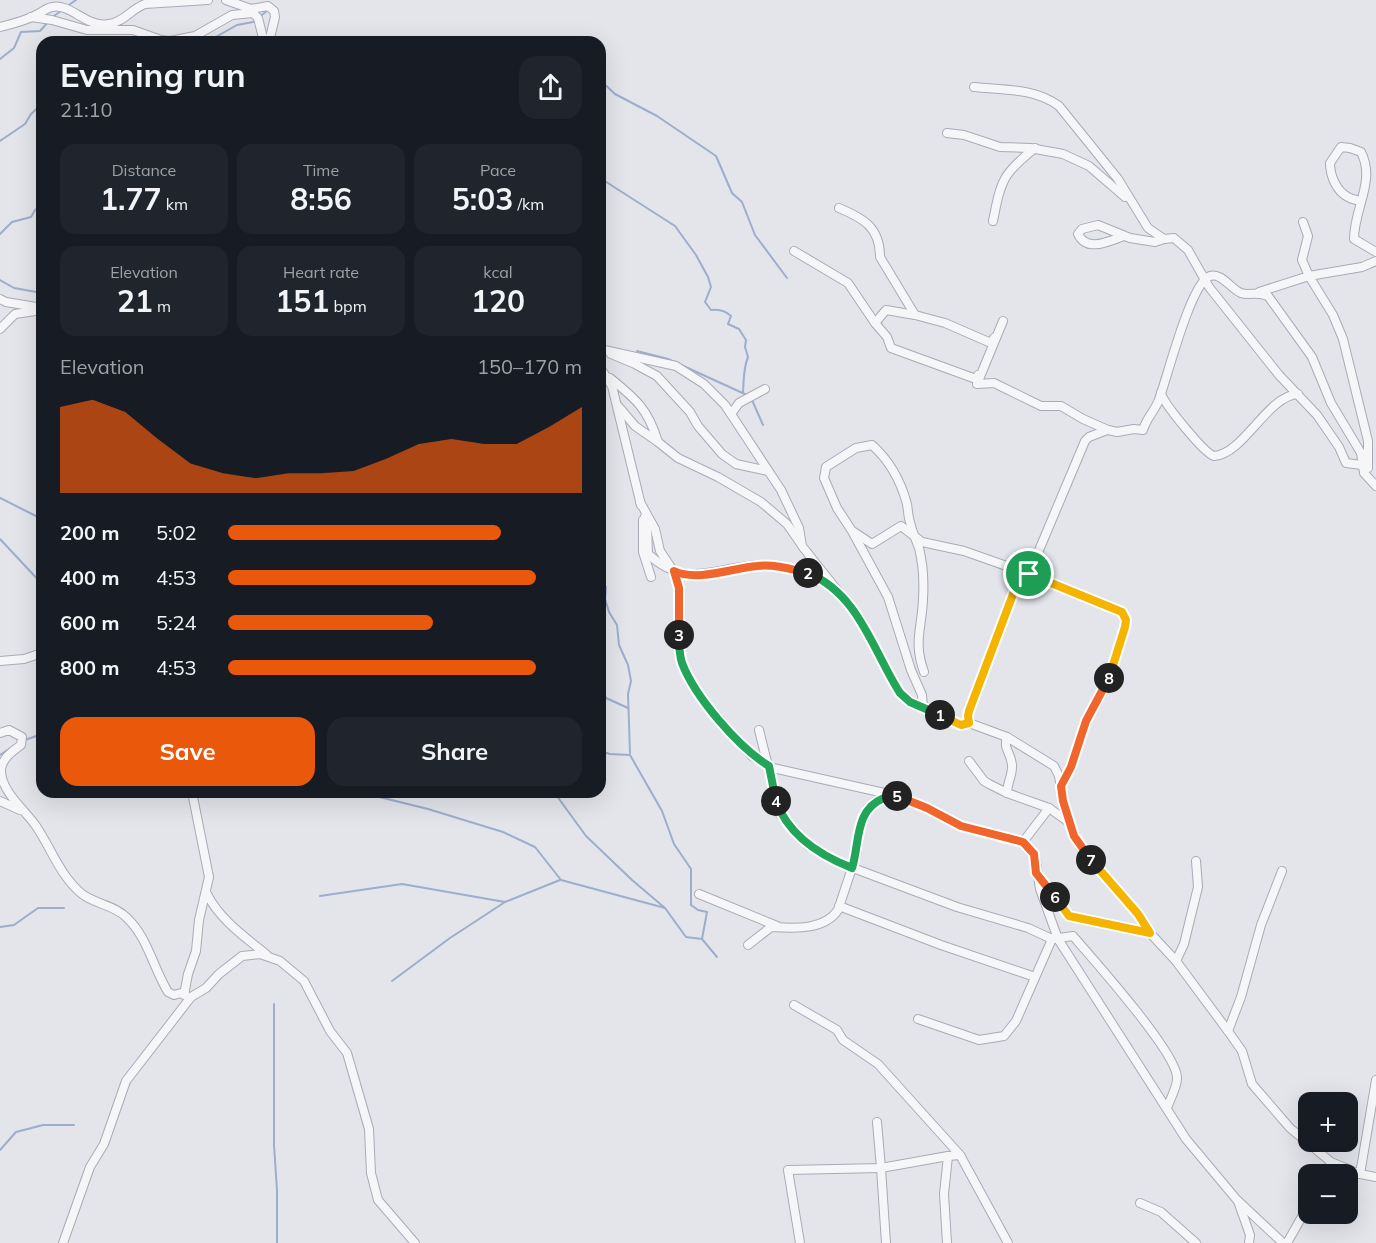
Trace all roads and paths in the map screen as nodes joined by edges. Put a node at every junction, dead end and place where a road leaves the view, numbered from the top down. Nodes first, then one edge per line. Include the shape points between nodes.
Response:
1 (208, 0) edge
2 (226, 0) edge
3 (31, 17) junction
4 (0, 27) edge
5 (150, 36) edge
6 (195, 36) edge
7 (264, 36) edge
8 (268, 36) edge
9 (974, 87) dead end
10 (947, 133) dead end
11 (1035, 148) junction
12 (1131, 202) junction
13 (1361, 202) junction
14 (839, 208) dead end
15 (993, 221) dead end
16 (1303, 222) dead end
17 (1124, 236) junction
18 (1164, 239) junction
19 (794, 251) dead end
20 (1376, 252) edge
21 (1376, 261) edge
22 (1310, 276) junction
23 (1208, 277) junction
24 (1259, 292) junction
25 (0, 299) edge
26 (36, 308) edge
27 (36, 310) edge
28 (915, 315) junction
29 (875, 323) junction
30 (0, 328) edge
31 (991, 343) junction
32 (606, 350) edge
33 (606, 351) edge
34 (606, 375) edge
35 (606, 377) edge
36 (765, 388) dead end
37 (1161, 393) junction
38 (1298, 394) junction
39 (618, 404) junction
40 (731, 414) junction
41 (1108, 430) junction
42 (658, 442) junction
43 (1365, 466) junction
44 (768, 471) junction
45 (1376, 480) edge
46 (1376, 486) edge
47 (640, 502) junction
48 (643, 513) junction
49 (852, 531) junction
50 (914, 537) junction
51 (802, 546) junction
52 (674, 571) junction
53 (1025, 573) junction
54 (651, 577) dead end
55 (822, 579) junction
56 (861, 620) junction
57 (899, 629) junction
58 (36, 655) edge
59 (0, 656) edge
60 (24, 659) junction
61 (0, 661) edge
62 (923, 706) junction
63 (969, 723) junction
64 (759, 730) dead end
65 (0, 733) edge
66 (1007, 737) junction
67 (969, 761) dead end
68 (769, 766) junction
69 (1061, 786) junction
70 (1007, 793) junction
71 (893, 795) junction
72 (193, 798) edge
73 (0, 801) edge
74 (1048, 808) junction
75 (24, 812) junction
76 (1070, 823) junction
77 (1023, 842) junction
78 (1196, 861) dead end
79 (852, 868) junction
80 (1282, 872) dead end
81 (1036, 873) junction
82 (209, 877) junction
83 (699, 894) dead end
84 (839, 906) junction
85 (781, 928) junction
86 (1150, 933) junction
87 (1055, 939) junction
88 (748, 945) dead end
89 (270, 958) junction
90 (1176, 961) junction
91 (1035, 977) junction
92 (185, 992) junction
93 (794, 1005) dead end
94 (179, 1011) junction
95 (918, 1019) dead end
96 (1228, 1031) junction
97 (1376, 1080) edge
98 (1167, 1108) junction
99 (877, 1122) dead end
100 (948, 1155) junction
101 (960, 1155) junction
102 (1331, 1162) joint
103 (881, 1168) junction
104 (1360, 1174) junction
105 (1376, 1177) edge
106 (1237, 1200) junction
107 (1140, 1203) dead end
108 (1298, 1222) edge
109 (63, 1243) edge
110 (415, 1243) edge
111 (800, 1243) edge
112 (886, 1243) edge
113 (947, 1243) edge
114 (1008, 1243) edge
115 (1196, 1243) edge
116 (1249, 1243) edge
117 (1285, 1243) edge

1 - 3 street via 145,4 108,25 94,25 58,6
2 - 8 street via 251,9 268,6 274,11
3 - 4 street
3 - 5 street via 87,30 133,30
6 - 7 street via 232,15 254,13
9 - 12 street via 1049,98 1118,179
10 - 11 street via 1000,147
11 - 12 street via 1063,154 1089,166
11 - 15 street via 1005,176
12 - 18 street via 1151,231
13 - 13 street via 1368,185 1369,166 1361,152 1341,147 1330,163 1331,175 1341,192
13 - 20 street via 1354,239
14 - 28 street via 868,222 877,237 880,257
16 - 22 street via 1308,236 1302,260
17 - 17 street via 1098,225 1078,234 1094,245
17 - 18 street via 1155,242
18 - 23 street via 1174,238 1184,246
19 - 29 street via 848,283
21 - 22 street
22 - 24 street
22 - 43 street via 1343,339 1368,441
23 - 24 street via 1217,276 1242,294
23 - 37 street via 1196,291
23 - 38 street via 1209,287
24 - 43 street via 1276,305 1308,349
25 - 26 street
27 - 30 street via 15,314
28 - 29 street via 886,310
28 - 31 street
29 - 31 street via 891,348 976,379
31 - 41 street via 1003,321 977,384 994,383 1046,407 1061,406
32 - 40 street via 676,366 704,384
33 - 44 street via 657,376 722,454 736,464
34 - 42 street via 643,407
35 - 39 street
36 - 40 street via 739,402
37 - 38 street via 1164,404 1205,451 1214,456 1240,440 1283,398
37 - 41 street via 1143,430
38 - 43 street via 1326,428 1346,462
39 - 42 street via 634,426
39 - 47 street
40 - 44 street
41 - 53 street via 1085,441
42 - 51 street via 678,458 761,502 787,524
43 - 45 street
43 - 46 street via 1366,478
44 - 51 street via 799,528
47 - 48 street
47 - 52 street via 655,529 660,551
48 - 52 street via 648,554
48 - 54 street via 643,552
49 - 50 street via 872,544 901,526
49 - 50 street via 824,478 826,467 856,448 872,445 882,453 896,478 908,506
49 - 57 street via 888,597
50 - 53 street
50 - 57 street via 923,582 918,634 919,660 924,672
51 - 55 street
51 - 56 street
52 - 55 street via 709,574 777,566
52 - 68 street via 679,588 681,661 688,676 734,738
53 - 63 street via 969,711
53 - 69 street via 1116,608 1126,620 1108,683 1086,721
55 - 56 street
56 - 62 street via 900,693
57 - 62 street
58 - 60 street
59 - 60 street
60 - 61 street
62 - 63 street via 961,725
63 - 66 street
64 - 68 street
65 - 75 street via 9,730 22,737 21,745 9,753 1,769 7,789
66 - 69 street via 1050,762 1058,772
66 - 70 street via 1005,746 1012,769
67 - 70 street via 984,781
68 - 71 street
68 - 79 street via 780,814 809,846
69 - 76 street
70 - 74 street
71 - 77 street via 961,826
71 - 79 street via 868,808 857,832 858,847
72 - 82 street
73 - 75 street
74 - 76 street
74 - 77 street
75 - 92 street via 83,894 126,916 140,934 168,992
76 - 86 street via 1081,848
77 - 81 street via 1034,854
78 - 90 street via 1198,887
79 - 84 street
79 - 87 street
80 - 96 street
81 - 86 street via 1069,916
81 - 87 street
82 - 89 street via 207,894 213,905
82 - 92 street
83 - 85 street
84 - 85 street via 835,915 816,924
84 - 91 street
85 - 88 street via 766,928
86 - 90 street
87 - 91 street
87 - 98 street
87 - 98 street via 1073,936 1171,1059 1178,1078
89 - 94 street via 260,954 242,956
89 - 110 street via 280,961 304,981 330,1031 347,1053 369,1129 371,1173 378,1200
90 - 96 street
91 - 95 street via 1016,1021 1004,1036 979,1040
92 - 94 street
93 - 101 street via 837,1030 843,1040 878,1064
94 - 109 street via 126,1081
96 - 102 street via 1242,1052 1252,1084 1290,1128
97 - 104 street
98 - 106 street via 1186,1139
99 - 103 street
100 - 101 street
100 - 103 street
100 - 113 street via 944,1194
101 - 114 street
102 - 104 street
103 - 111 street via 788,1170
103 - 112 street
104 - 105 street
106 - 116 street via 1250,1235
106 - 117 street
107 - 115 street via 1161,1212
108 - 117 street

